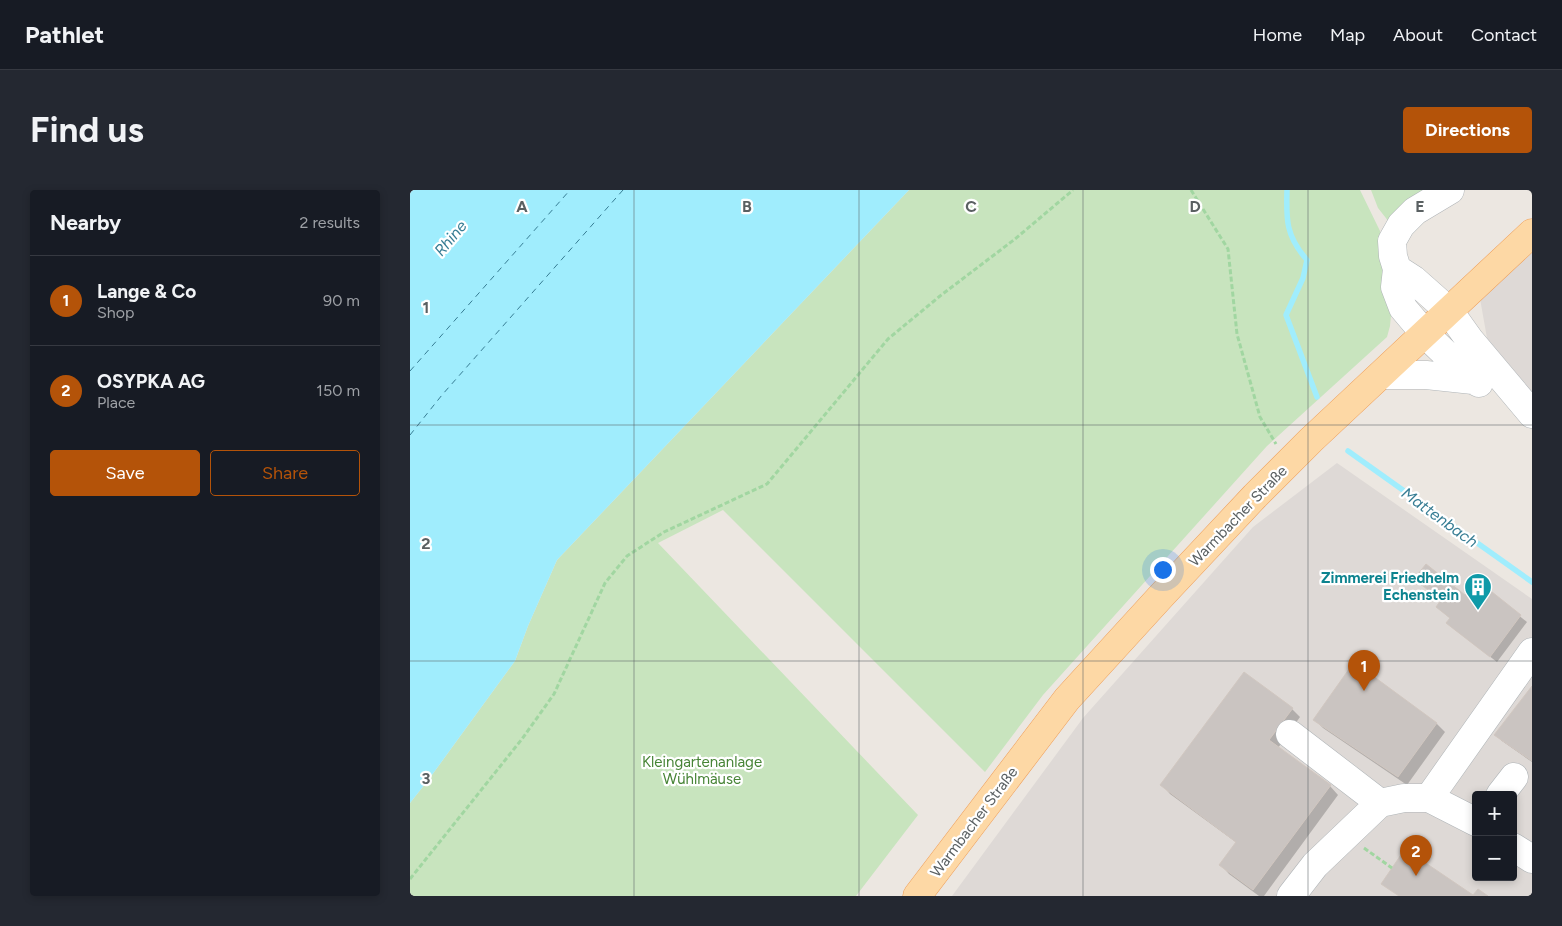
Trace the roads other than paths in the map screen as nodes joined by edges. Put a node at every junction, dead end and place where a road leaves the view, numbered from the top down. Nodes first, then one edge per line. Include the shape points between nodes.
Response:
1 (1450, 190) edge
2 (1532, 233) edge
3 (1397, 269) junction
4 (1448, 311) junction
5 (1425, 334) junction
6 (1382, 375) junction
7 (1474, 380) junction
8 (1532, 414) edge
9 (1532, 421) edge
10 (1532, 652) edge
11 (1290, 734) dead end
12 (1428, 798) junction
13 (1380, 803) junction
14 (1472, 820) edge
15 (1517, 850) edge
16 (1532, 859) edge
17 (918, 896) edge
18 (1291, 896) edge

1 - 3 street via 1415,211 1401,225 1392,240
2 - 4 main road, Warmbacher Straße
3 - 4 street
3 - 5 street via 1395,287 1403,308
4 - 5 main road, Warmbacher Straße
4 - 8 street
5 - 6 main road, Warmbacher Straße
5 - 7 street
6 - 7 street
6 - 17 main road, Warmbacher Straße via 1215,538 1067,699
7 - 9 street
10 - 12 street
11 - 13 street
12 - 13 street
12 - 14 street
13 - 18 street via 1315,865
15 - 16 street

